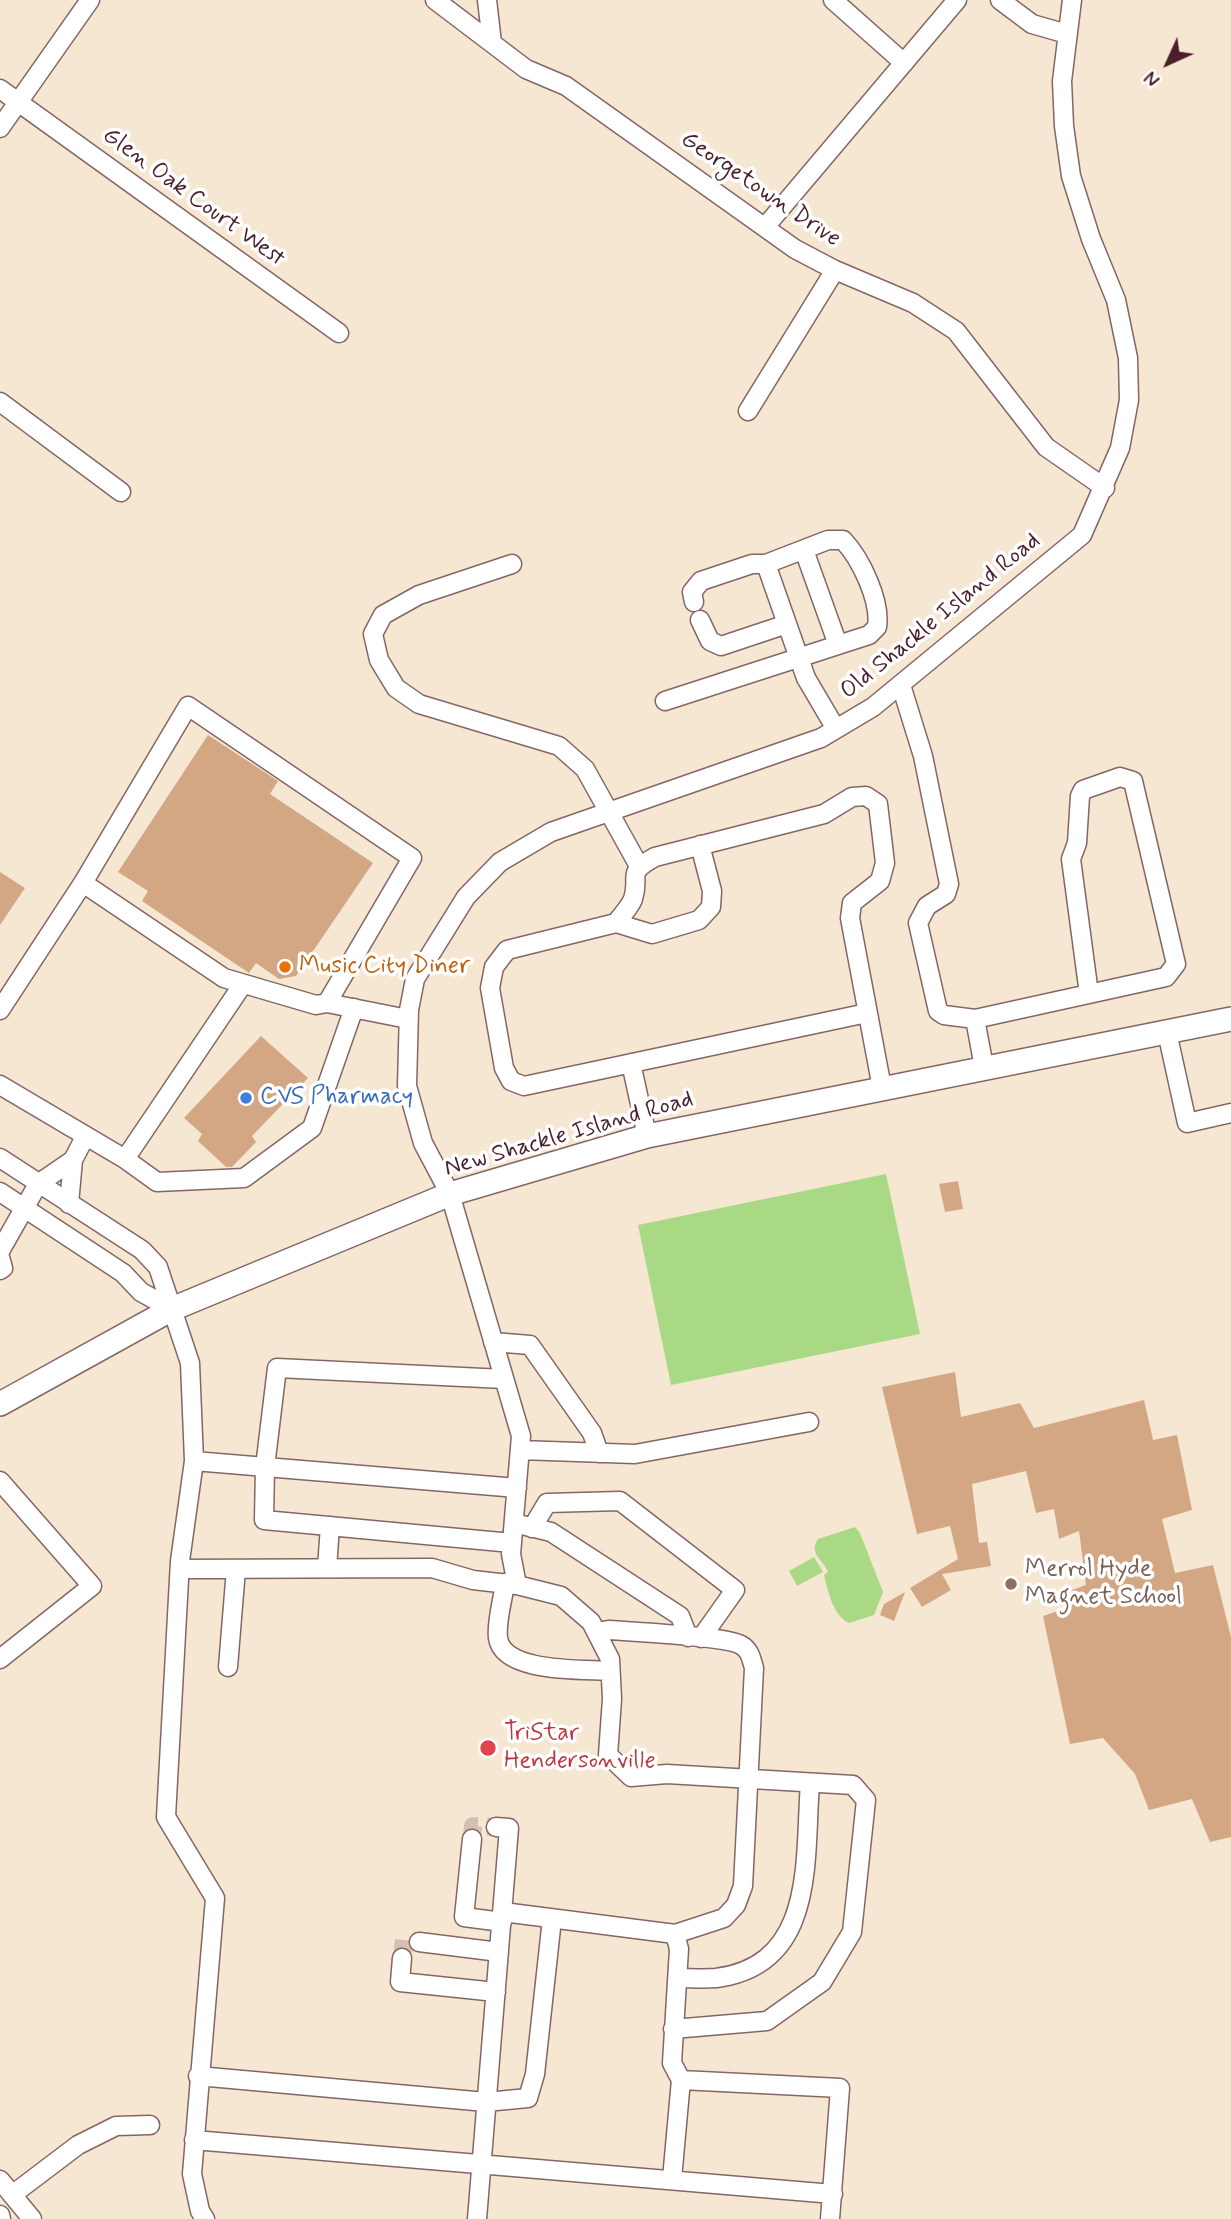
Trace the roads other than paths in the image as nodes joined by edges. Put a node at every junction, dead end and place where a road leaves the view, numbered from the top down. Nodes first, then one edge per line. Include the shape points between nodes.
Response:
1 (90, 0) edge
2 (435, 0) edge
3 (487, 0) edge
4 (833, 0) edge
5 (957, 0) edge
6 (1000, 0) edge
7 (1072, 0) edge
8 (1067, 34) junction
9 (492, 43) junction
10 (904, 63) junction
11 (0, 89) edge
12 (19, 102) junction
13 (0, 128) edge
14 (765, 227) junction
15 (835, 270) junction
16 (339, 332) dead end
17 (0, 402) edge
18 (748, 411) dead end
19 (1105, 488) junction
20 (121, 492) dead end
21 (804, 550) junction
22 (512, 564) dead end
23 (766, 564) junction
24 (694, 602) dead end
25 (700, 620) dead end
26 (788, 624) junction
27 (838, 645) junction
28 (799, 658) junction
29 (901, 685) junction
30 (665, 701) dead end
31 (836, 729) junction
32 (607, 811) junction
33 (700, 845) junction
34 (639, 866) junction
35 (83, 883) junction
36 (616, 923) junction
37 (243, 984) junction
38 (1089, 994) junction
39 (327, 1003) junction
40 (354, 1008) junction
41 (0, 1010) edge
42 (867, 1013) junction
43 (408, 1019) junction
44 (975, 1019) junction
45 (1231, 1019) edge
46 (1167, 1032) junction
47 (631, 1063) junction
48 (985, 1067) junction
49 (0, 1085) edge
50 (881, 1088) junction
51 (1231, 1114) edge
52 (647, 1136) junction
53 (85, 1137) junction
54 (0, 1158) edge
55 (125, 1159) junction
56 (73, 1160) junction
57 (38, 1184) junction
58 (0, 1192) edge
59 (450, 1194) junction
60 (69, 1204) junction
61 (24, 1207) junction
62 (0, 1251) edge
63 (0, 1257) edge
64 (0, 1270) edge
65 (172, 1310) junction
66 (494, 1342) junction
67 (504, 1379) junction
68 (0, 1405) edge
69 (809, 1422) dead end
70 (520, 1450) junction
71 (599, 1453) junction
72 (194, 1461) junction
73 (265, 1467) junction
74 (0, 1481) edge
75 (517, 1488) junction
76 (514, 1523) junction
77 (330, 1526) junction
78 (532, 1528) junction
79 (512, 1543) junction
80 (327, 1568) junction
81 (180, 1569) junction
82 (236, 1569) junction
83 (511, 1584) junction
84 (596, 1632) junction
85 (694, 1638) junction
86 (0, 1659) edge
87 (228, 1667) dead end
88 (610, 1671) junction
89 (748, 1779) junction
90 (810, 1783) junction
91 (503, 1828) dead end
92 (472, 1839) dead end
93 (502, 1917) junction
94 (552, 1919) junction
95 (675, 1934) junction
96 (419, 1942) dead end
97 (499, 1952) junction
98 (402, 1958) dead end
99 (678, 1978) junction
100 (496, 1992) junction
101 (673, 2029) junction
102 (198, 2076) junction
103 (681, 2080) junction
104 (486, 2102) junction
105 (150, 2125) dead end
106 (194, 2140) junction
107 (481, 2163) junction
108 (672, 2179) junction
109 (0, 2180) edge
110 (833, 2194) junction
111 (12, 2195) junction
112 (199, 2216) edge
113 (32, 2219) edge
114 (477, 2219) edge
115 (830, 2219) edge

1 - 12 street
2 - 9 street, Georgetown Drive
3 - 9 street
4 - 10 street
5 - 10 street
6 - 8 street via 1032,24
7 - 8 street, Old Shackle Island Road
8 - 19 street, Old Shackle Island Road via 1062,81 1072,176 1116,300 1128,358 1129,400 1120,448
9 - 14 street, Georgetown Drive via 526,69 566,86
10 - 14 street
11 - 12 street, Glen Oak Court West
12 - 13 street
12 - 16 street, Glen Oak Court West
14 - 15 street, Georgetown Drive
15 - 18 street
15 - 19 street, Georgetown Drive via 913,303 956,331 1046,447
17 - 20 street
19 - 29 street, Old Shackle Island Road via 1082,535
21 - 23 street
21 - 27 street
21 - 27 street via 828,540 843,540 853,550 879,613 877,627 869,635
22 - 32 street via 419,595 383,615 373,634 379,660 396,688 419,704 559,746 585,769
23 - 24 street via 752,564 701,581 692,592
23 - 26 street
25 - 26 street via 710,641 721,646
26 - 28 street
27 - 28 street
28 - 30 street
28 - 31 street
29 - 31 street, Old Shackle Island Road
29 - 44 street via 923,756 949,884 946,894 927,906 918,923 939,1011
31 - 32 street, Old Shackle Island Road
32 - 34 street
32 - 43 street, Old Shackle Island Road via 551,832 500,862 466,897 415,979
33 - 34 street
33 - 36 street via 712,891 711,907 699,920 652,934
33 - 42 street via 824,814 852,797 866,796 878,804 885,863 880,881 852,904 849,918
34 - 36 street via 633,879 633,899
35 - 37 street via 224,978
35 - 39 street via 188,706 411,858
35 - 41 street
36 - 47 street via 507,950 494,967 490,988 504,1068 511,1081 524,1086
37 - 39 street via 316,1005
37 - 55 street
38 - 38 street via 1166,977 1176,964 1135,788 1128,778 1090,785 1080,796 1077,843 1070,859
38 - 44 street
39 - 40 street
40 - 43 street
40 - 55 street via 312,1128 244,1178 157,1182
42 - 47 street
42 - 50 street
43 - 59 street, Old Shackle Island Road via 407,1086 423,1143
44 - 48 street
45 - 46 main road, New Shackle Island Road
46 - 48 main road, New Shackle Island Road
46 - 51 street via 1187,1123
47 - 52 street
48 - 50 main road, New Shackle Island Road
49 - 53 street
50 - 52 main road, New Shackle Island Road
52 - 59 main road, New Shackle Island Road
53 - 55 street
53 - 56 street
54 - 57 street
56 - 57 street
56 - 60 street
57 - 60 street
57 - 61 street
58 - 61 street
59 - 65 main road, New Shackle Island Road
59 - 66 street, Old Shackle Island Road
60 - 65 street via 142,1250 158,1267
61 - 62 street
61 - 65 street
63 - 64 street
65 - 68 main road, New Shackle Island Road
65 - 72 street via 190,1363
66 - 67 street, Old Shackle Island Road
66 - 71 street via 530,1345 592,1433
67 - 70 street, Old Shackle Island Road via 521,1436
67 - 73 street via 277,1368
69 - 71 street via 635,1454
70 - 71 street
70 - 75 street, Old Shackle Island Road
72 - 73 street
72 - 81 street
73 - 75 street
73 - 77 street via 264,1520
74 - 86 street via 92,1586
75 - 76 street, Old Shackle Island Road
76 - 78 street
76 - 79 street, Old Shackle Island Road
77 - 79 street
77 - 80 street
78 - 85 street via 551,1532 680,1616
78 - 85 street via 547,1503 620,1501 735,1590
79 - 83 street, Old Shackle Island Road
80 - 82 street
80 - 83 street via 432,1569
81 - 82 street
81 - 102 street via 166,1817 215,1898
82 - 87 street
83 - 84 street via 561,1596
83 - 88 street, Old Shackle Island Road via 498,1636 502,1650 514,1660 530,1664
84 - 85 street
84 - 88 street via 610,1659
85 - 89 street via 739,1644 749,1653 754,1668
88 - 89 street via 608,1755 631,1777 667,1774
89 - 90 street
89 - 95 street via 743,1886 736,1905 724,1918
90 - 99 street via 801,1904 790,1935 758,1964 717,1978
90 - 101 street via 853,1785 866,1800 852,1932 822,1982 767,2021
91 - 93 street
92 - 93 street via 464,1917
93 - 94 street
93 - 97 street
94 - 95 street
94 - 104 street via 535,2074 528,2098
95 - 99 street
96 - 97 street
97 - 100 street
98 - 100 street via 400,1982
99 - 101 street
100 - 104 street
101 - 103 street via 672,2063
102 - 104 street
102 - 106 street
103 - 108 street
103 - 110 street via 840,2088
104 - 107 street
105 - 111 street via 116,2126 78,2144
106 - 107 street
106 - 112 street via 192,2174
107 - 108 street
107 - 114 street
108 - 110 street
109 - 111 street
110 - 115 street
111 - 113 street

